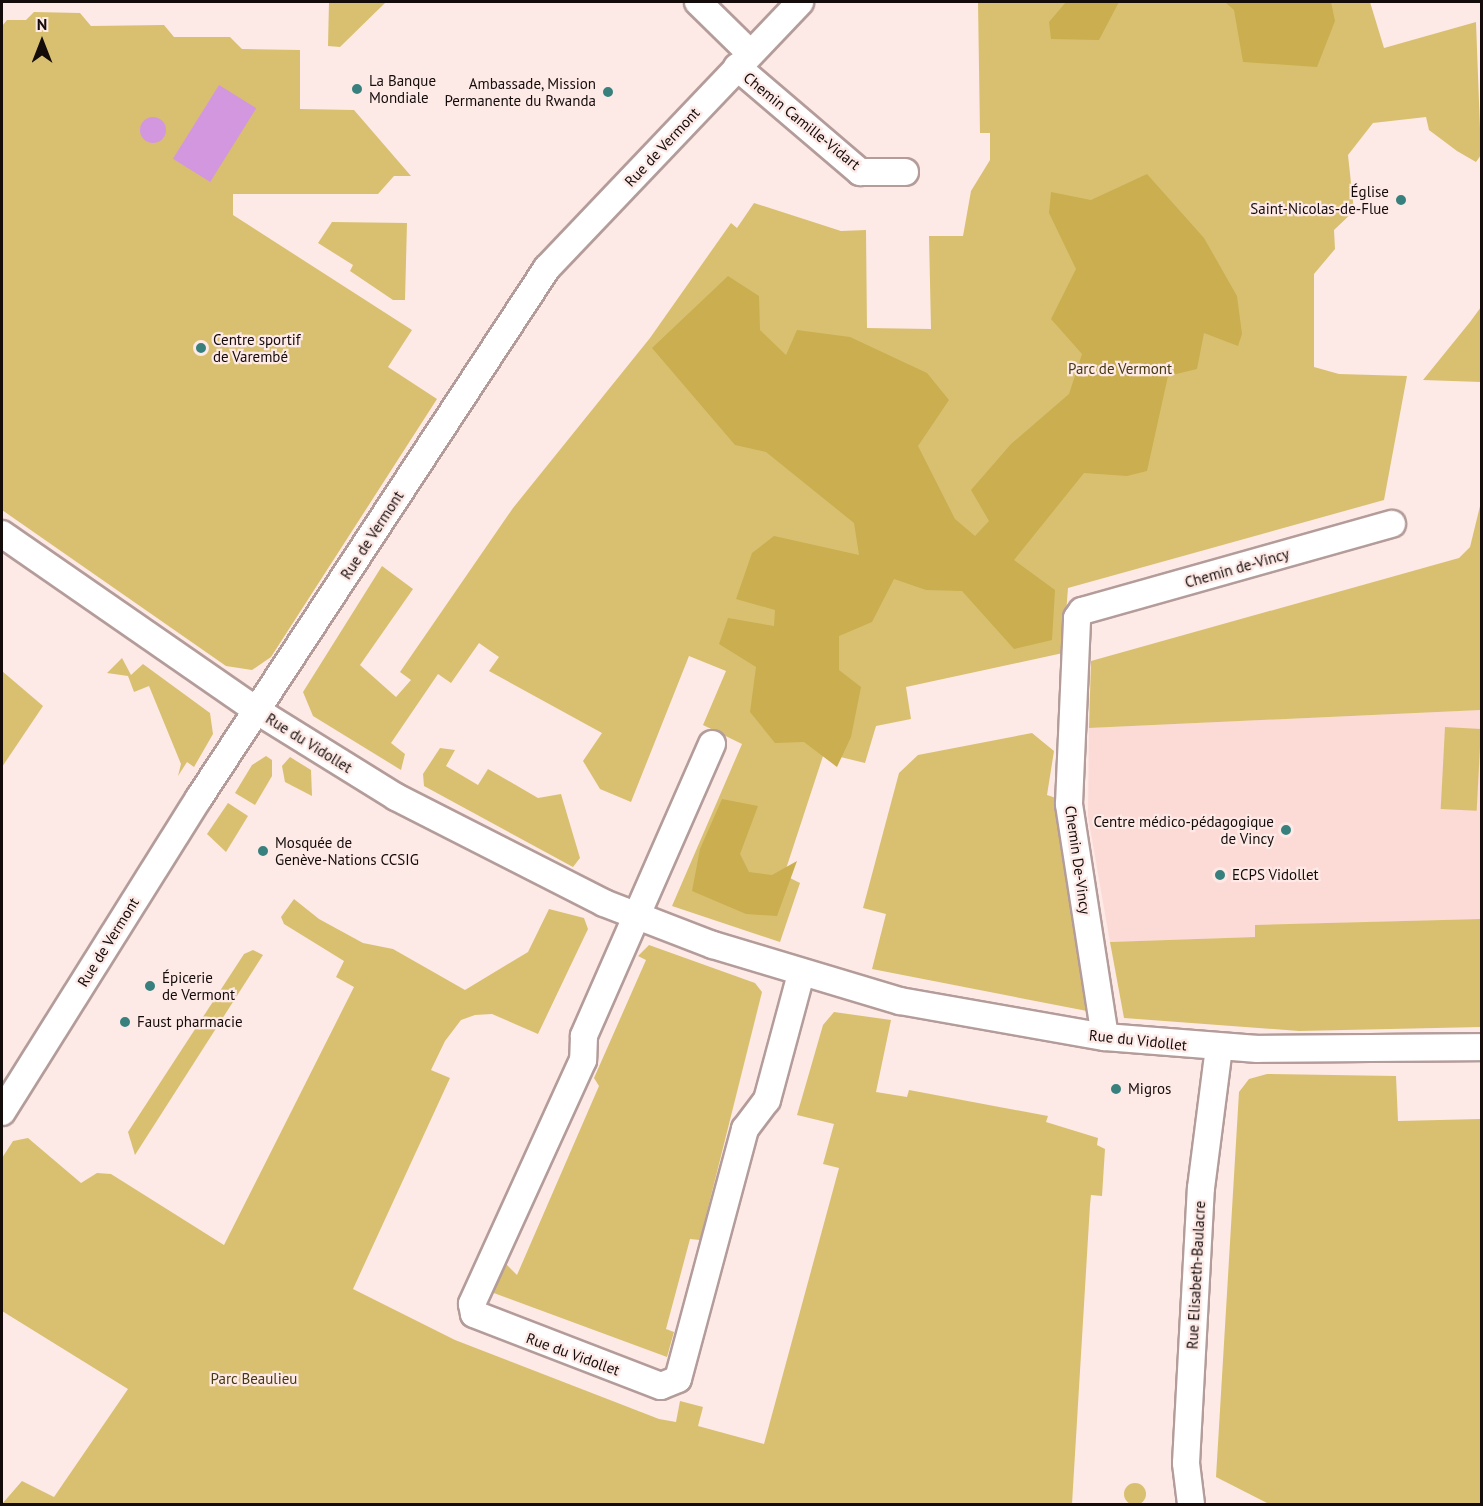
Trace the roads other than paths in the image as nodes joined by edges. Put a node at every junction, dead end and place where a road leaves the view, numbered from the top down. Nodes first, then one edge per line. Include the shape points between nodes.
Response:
1 (698, 2) edge
2 (800, 2) edge
3 (743, 60) junction
4 (905, 172) dead end
5 (1392, 524) dead end
6 (2, 534) edge
7 (1082, 611) joint
8 (259, 712) junction
9 (712, 744) dead end
10 (637, 917) junction
11 (801, 974) junction
12 (1105, 1037) junction
13 (1220, 1047) junction
14 (1482, 1047) edge
15 (2, 1112) edge
16 (1191, 1504) edge

1 - 3 street, Chemin Camille-Vidart
2 - 3 street, Rue de Vermont
3 - 4 street, Chemin Camille-Vidart via 860,172
3 - 8 street, Rue de Vermont via 547,268
5 - 7 street, Chemin de-Vincy
6 - 8 street, Rue du Vidollet
7 - 12 street, Chemin De-Vincy via 1069,804
8 - 10 street, Rue du Vidollet via 489,848
8 - 15 street, Rue de Vermont via 199,798
9 - 10 street, Rue du Vidollet
10 - 11 street, Rue du Vidollet
10 - 11 street, Rue du Vidollet via 584,1036 583,1060 472,1304 474,1314 483,1322 661,1386 678,1379 745,1129 767,1101
11 - 12 street, Rue du Vidollet via 964,1015
12 - 13 street, Rue du Vidollet
13 - 14 street, Rue du Vidollet
13 - 16 street, Rue Elisabeth-Baulacre via 1200,1212 1186,1463

